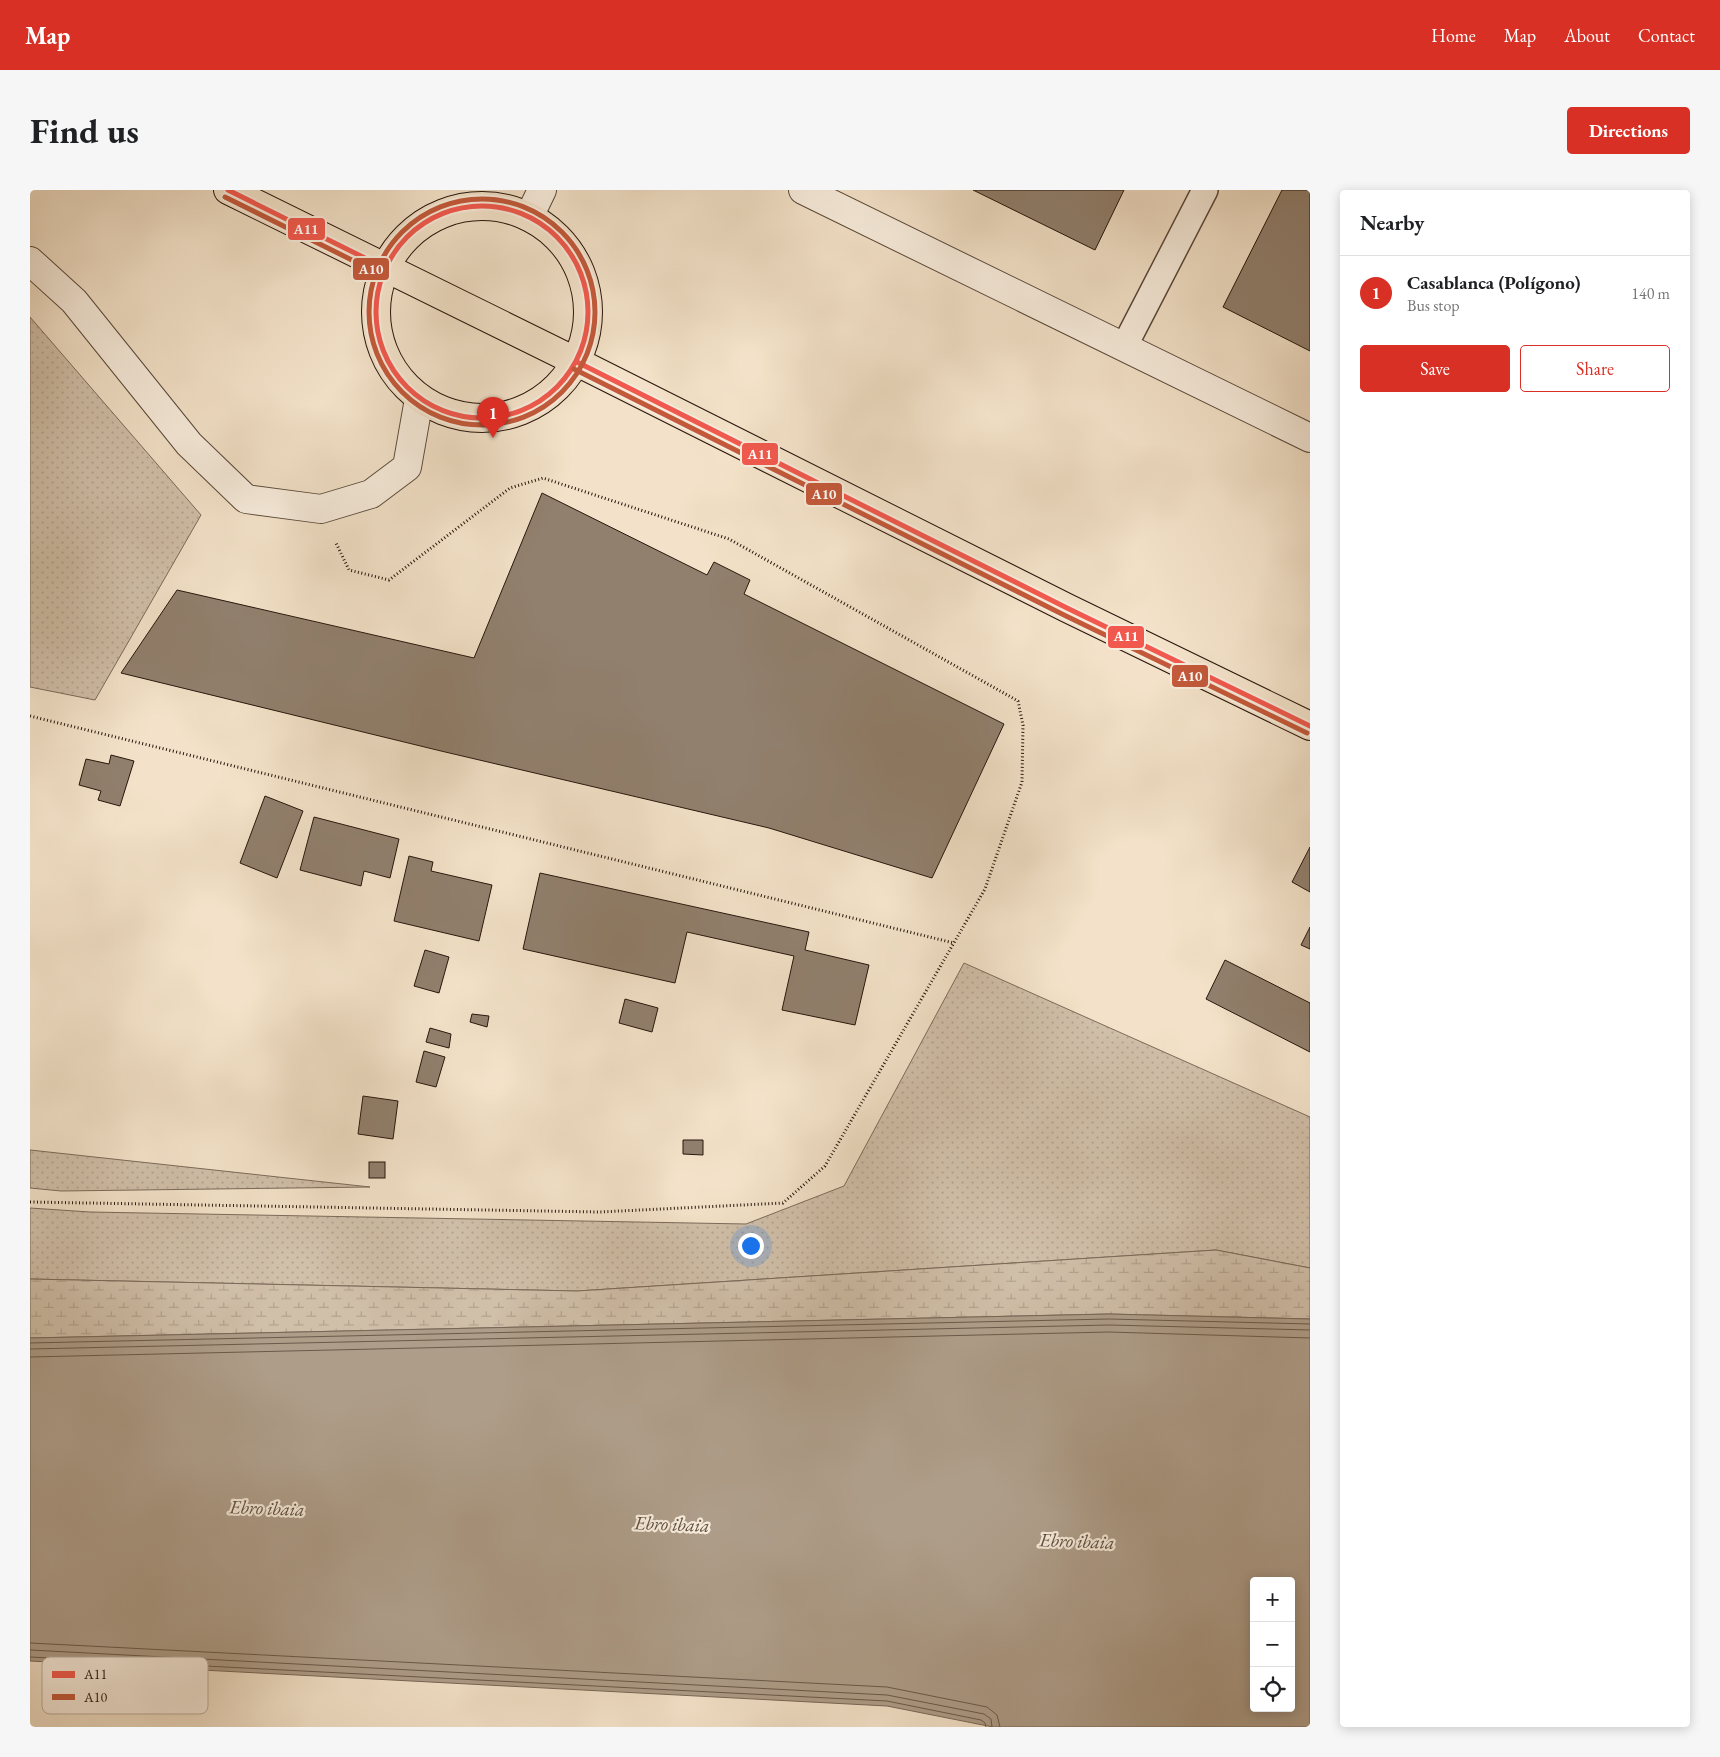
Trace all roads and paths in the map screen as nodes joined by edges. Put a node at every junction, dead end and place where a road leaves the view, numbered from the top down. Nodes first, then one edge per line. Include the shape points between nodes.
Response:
1 (228, 190) edge
2 (542, 190) edge
3 (803, 190) edge
4 (1205, 190) edge
5 (529, 217) junction
6 (30, 261) edge
7 (384, 268) junction
8 (1124, 347) junction
9 (577, 362) junction
10 (420, 398) junction
11 (1310, 438) edge
12 (321, 509) junction
13 (30, 716) edge
14 (1310, 726) edge
15 (954, 943) junction
16 (30, 1202) edge

1 - 7 main road
2 - 5 street
3 - 8 street
4 - 8 lane
5 - 7 main road via 497,206 463,207 430,219 404,240
5 - 9 main road via 557,236 578,263 588,296 588,330
6 - 12 street via 74,301 189,444 246,498
7 - 9 main road
7 - 10 main road via 376,303 379,340 394,373
8 - 11 street
9 - 10 main road via 555,391 524,410 488,419 452,414
9 - 14 main road
10 - 12 street via 407,467 371,494
12 - 15 path via 348,570 389,580 510,488 543,478 729,539 1018,701 1023,725 1022,782 985,889
13 - 15 path
15 - 16 path via 825,1166 783,1202 600,1212

